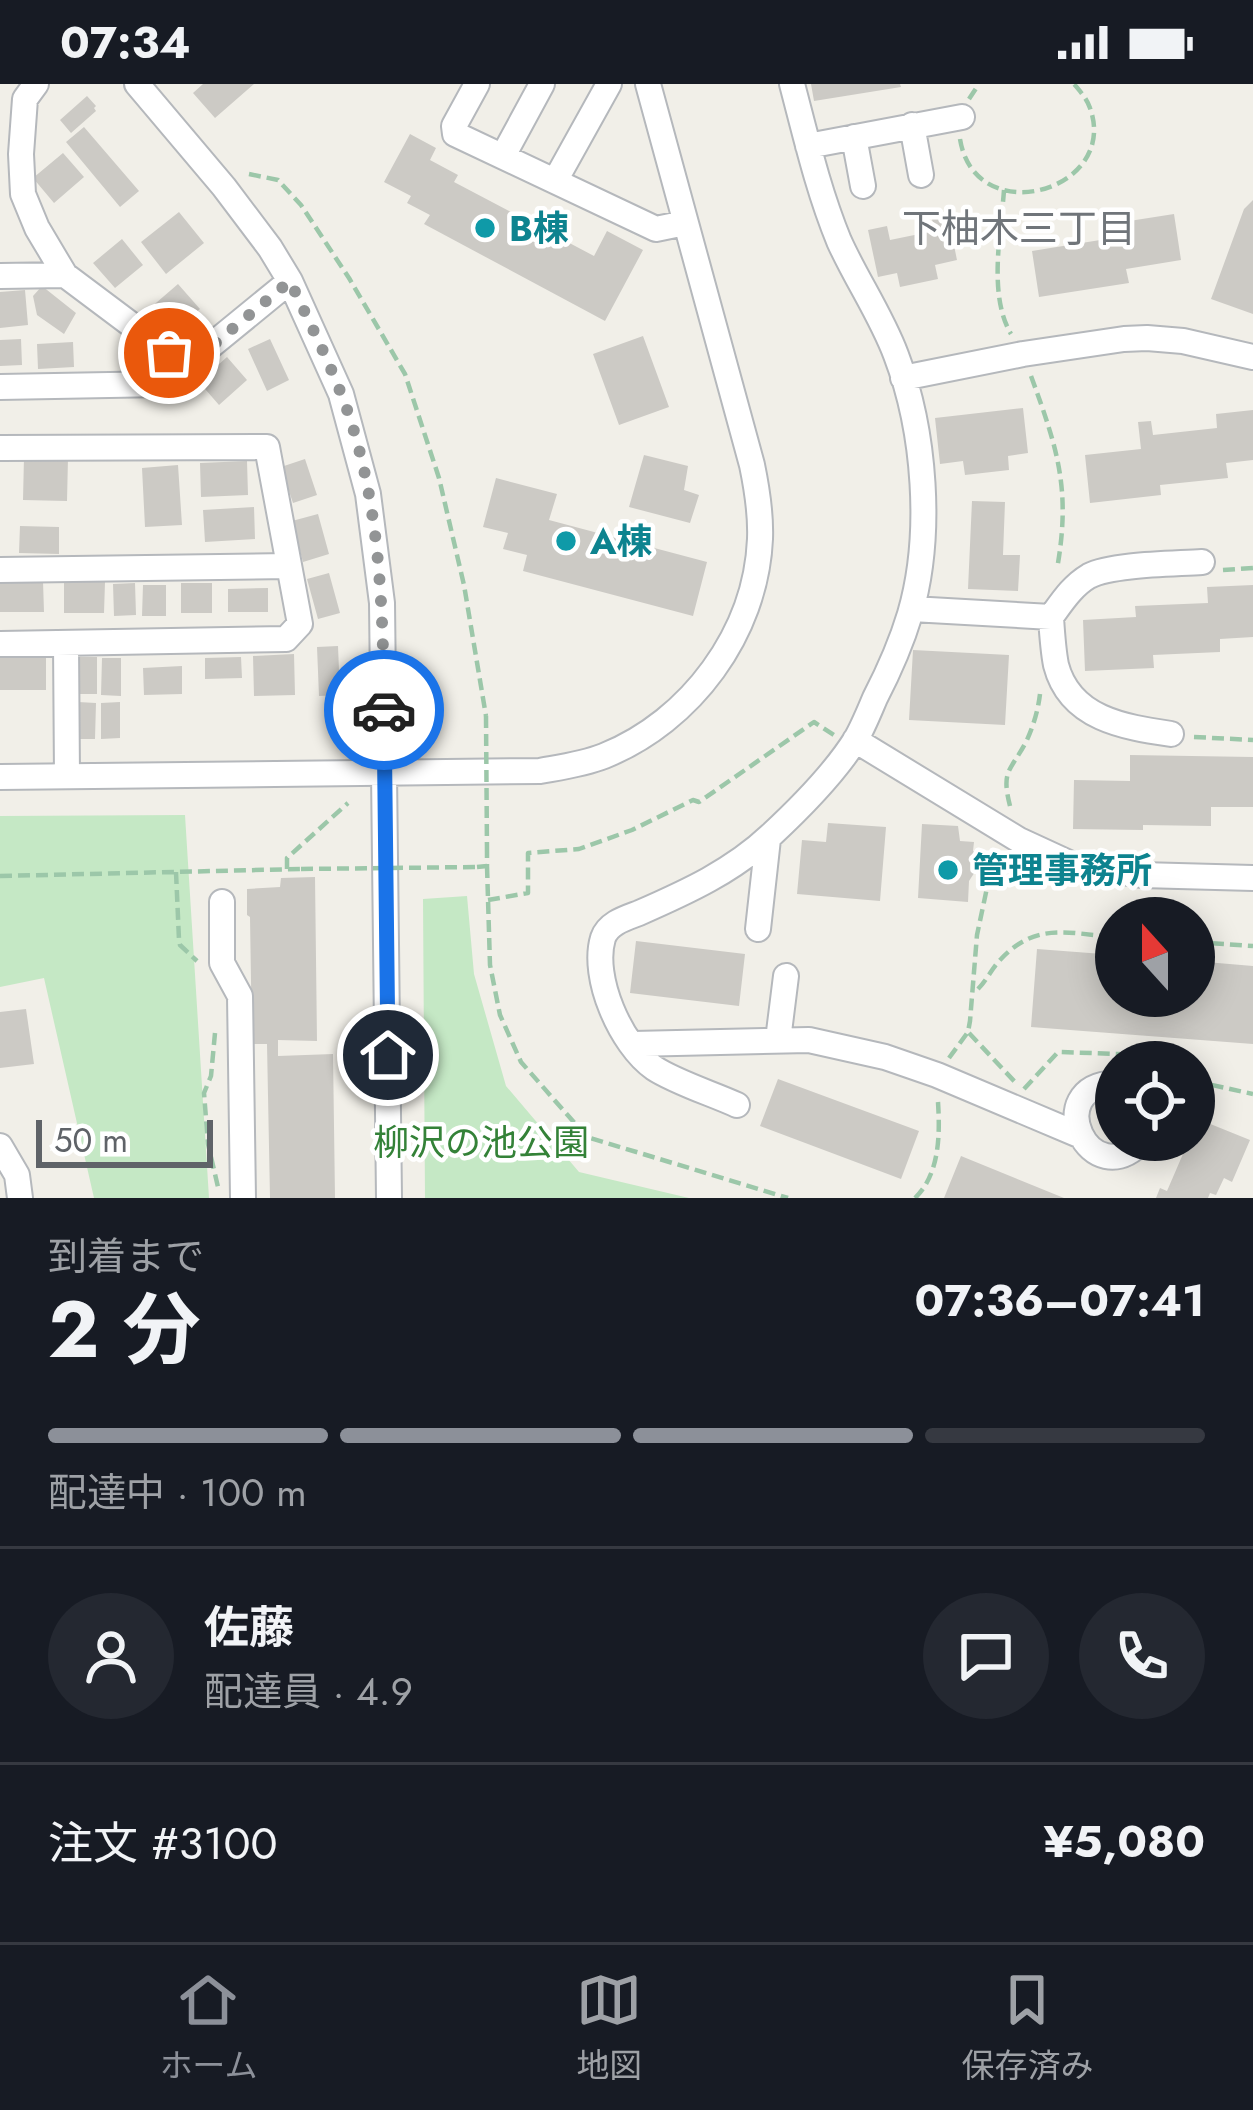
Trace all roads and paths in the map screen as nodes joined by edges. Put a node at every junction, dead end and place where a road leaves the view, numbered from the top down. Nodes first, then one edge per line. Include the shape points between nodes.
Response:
1 (36, 84) edge
2 (137, 84) edge
3 (476, 84) edge
4 (542, 84) edge
5 (609, 84) edge
6 (647, 84) edge
7 (792, 84) edge
8 (1076, 85) edge
9 (961, 123) joint
10 (912, 125) junction
11 (854, 137) junction
12 (808, 146) junction
13 (10, 155) edge
14 (503, 157) junction
15 (249, 174) dead end
16 (921, 175) dead end
17 (555, 181) junction
18 (863, 186) dead end
19 (1004, 190) junction
20 (685, 223) junction
21 (65, 275) junction
22 (0, 276) edge
23 (290, 281) junction
24 (1023, 354) junction
25 (1253, 357) edge
26 (183, 370) junction
27 (903, 378) junction
28 (0, 388) edge
29 (0, 448) edge
30 (1059, 563) dead end
31 (289, 566) junction
32 (1211, 566) joint
33 (1253, 568) edge
34 (0, 570) edge
35 (911, 609) junction
36 (1051, 617) junction
37 (0, 644) edge
38 (66, 644) junction
39 (1037, 680) dead end
40 (1171, 734) joint
41 (1253, 740) edge
42 (853, 743) junction
43 (385, 773) junction
44 (67, 776) junction
45 (0, 777) edge
46 (348, 803) dead end
47 (1013, 818) dead end
48 (768, 838) junction
49 (996, 844) dead end
50 (487, 866) junction
51 (286, 869) junction
52 (0, 876) edge
53 (1253, 878) edge
54 (488, 900) junction
55 (222, 902) dead end
56 (758, 928) dead end
57 (1095, 935) edge
58 (1215, 943) edge
59 (1253, 946) edge
60 (786, 976) dead end
61 (974, 992) junction
62 (968, 1032) junction
63 (778, 1040) junction
64 (633, 1044) junction
65 (1095, 1053) edge
66 (213, 1058) dead end
67 (937, 1075) junction
68 (1215, 1086) edge
69 (1095, 1087) edge
70 (1253, 1094) edge
71 (737, 1105) dead end
72 (1079, 1136) junction
73 (0, 1145) edge
74 (1095, 1149) edge
75 (20, 1198) edge
76 (222, 1198) edge
77 (243, 1198) edge
78 (389, 1198) edge
79 (788, 1198) edge
80 (916, 1198) edge

1 - 13 street
2 - 23 street
3 - 14 street via 453,130
4 - 14 street
5 - 17 street
6 - 20 street
7 - 12 street
8 - 19 path via 1093,128 1082,162 1047,190
9 - 10 street
9 - 19 path via 967,160
10 - 11 street
10 - 16 street
11 - 12 street
11 - 18 street
12 - 27 street via 840,242
13 - 21 street
14 - 17 street
15 - 50 path, bridge via 278,180 301,205 405,374 444,500 486,716
17 - 20 street via 656,229
19 - 24 path via 998,299
20 - 43 street via 757,489 759,551 742,620 685,703 602,757 521,772
21 - 22 street
21 - 26 street
23 - 26 street
23 - 43 street via 341,394 368,494 382,603
24 - 25 street via 1147,338
24 - 27 street
24 - 30 path via 1056,445 1065,508
26 - 28 street via 164,384
27 - 35 street via 921,464 922,547
29 - 31 street via 267,447
31 - 34 street
31 - 38 street via 300,624 286,639
32 - 33 path
32 - 36 street via 1102,570 1066,595
35 - 36 street
35 - 42 street
36 - 40 street via 1061,679 1084,709 1124,727
37 - 38 street
38 - 44 street
39 - 47 path via 1038,710 1008,769
40 - 41 path
42 - 48 street
42 - 53 street via 1071,863 1141,875
42 - 54 path via 814,722 698,802 579,849 528,853 528,893
43 - 44 street
43 - 78 street
44 - 45 street
46 - 51 path via 286,857
48 - 56 street
48 - 64 street via 721,874 603,936 608,1002
49 - 61 path
50 - 51 path, bridge
50 - 54 path
51 - 52 path
54 - 79 path via 500,1015 521,1062 587,1137
55 - 77 street via 222,963 240,996
57 - 61 path via 1028,937
58 - 59 path
60 - 63 street
61 - 62 path
62 - 65 path via 1023,1090 1058,1052
62 - 67 path
63 - 64 street
63 - 67 street via 809,1040
64 - 71 street via 652,1067
66 - 76 path via 204,1093
67 - 72 street
67 - 80 path via 939,1142
68 - 70 path
69 - 72 street via 1076,1111
72 - 74 street
73 - 75 street

